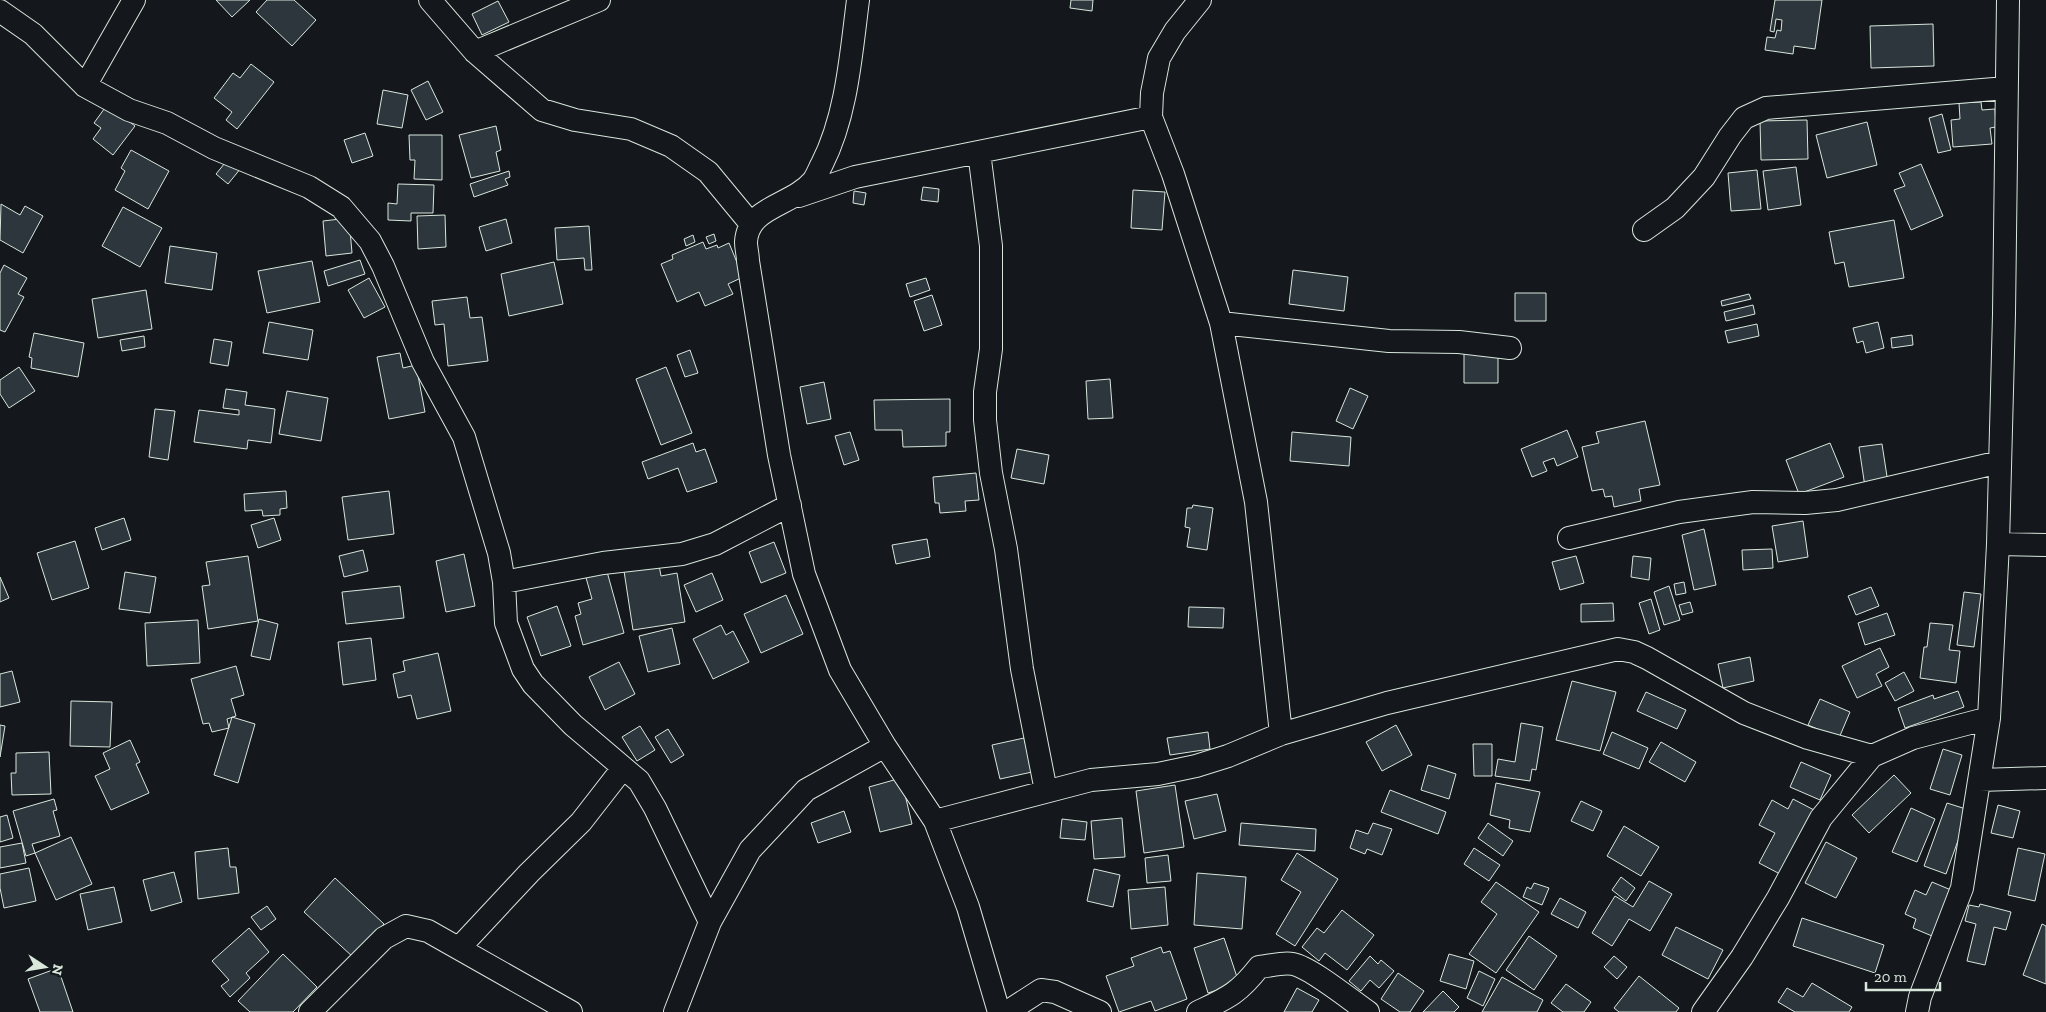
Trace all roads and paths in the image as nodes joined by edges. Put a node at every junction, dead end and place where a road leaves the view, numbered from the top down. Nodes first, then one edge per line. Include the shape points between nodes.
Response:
1 (134, 0) edge
2 (430, 0) edge
3 (599, 0) edge
4 (858, 0) edge
5 (1200, 0) edge
6 (2008, 0) edge
7 (0, 12) edge
8 (475, 52) junction
9 (85, 86) junction
10 (2006, 88) junction
11 (1151, 117) junction
12 (979, 152) junction
13 (795, 197) junction
14 (751, 224) junction
15 (1644, 230) dead end
16 (1221, 324) junction
17 (1510, 348) dead end
18 (2000, 462) junction
19 (790, 505) junction
20 (1569, 538) dead end
21 (1998, 544) junction
22 (2046, 545) edge
23 (504, 582) junction
24 (1989, 718) junction
25 (1281, 734) junction
26 (885, 746) junction
27 (1872, 756) junction
28 (623, 768) junction
29 (2046, 778) edge
30 (1980, 780) junction
31 (1046, 791) junction
32 (935, 822) junction
33 (710, 922) junction
34 (459, 948) junction
35 (310, 1012) edge
36 (572, 1012) edge
37 (675, 1012) edge
38 (999, 1012) edge
39 (1007, 1012) edge
40 (1100, 1012) edge
41 (1198, 1012) edge
42 (1368, 1012) edge
43 (1703, 1012) edge
44 (1917, 1012) edge

1 - 9 street
2 - 8 street
3 - 8 street
4 - 13 street via 840,111 828,153 814,180
5 - 11 street via 1175,30 1159,58
6 - 10 street
7 - 9 street via 33,34
8 - 14 street via 542,110 574,120 631,129 672,146 708,172
9 - 23 street via 129,110 167,123 214,148 309,188 341,207 370,241 423,362 464,437 499,553
10 - 15 street via 1766,108 1744,118 1704,177 1675,208
10 - 18 street
11 - 12 street
11 - 16 street via 1173,174
12 - 13 street via 855,177
12 - 31 street via 991,246 991,349 985,392 990,473 1006,549 1022,669
13 - 14 street via 759,214
14 - 19 street via 747,252 777,446
16 - 17 street via 1389,341 1459,342
16 - 25 street via 1256,502
18 - 20 street via 1837,500 1753,502 1679,512
18 - 21 street
19 - 23 street via 715,544 682,554 603,563
19 - 26 street via 804,574 840,670
21 - 22 street
21 - 24 street
23 - 28 street via 506,623 523,669 533,684 573,725
24 - 27 street via 1913,738
24 - 30 street
25 - 27 street via 1387,703 1618,649 1647,658 1744,713 1808,738
25 - 31 street via 1196,766 1158,774 1092,780
26 - 32 street
26 - 33 street via 806,790 750,850
27 - 43 street via 1821,818 1742,957
28 - 33 street via 639,781 655,808
28 - 34 street via 581,822
29 - 30 street
30 - 44 street via 1962,888
31 - 32 street
32 - 38 street via 968,907
33 - 37 street
34 - 35 street via 428,931 406,926 384,938
34 - 36 street
39 - 40 street via 1041,990 1056,992
41 - 42 street via 1233,994 1259,967 1294,964

